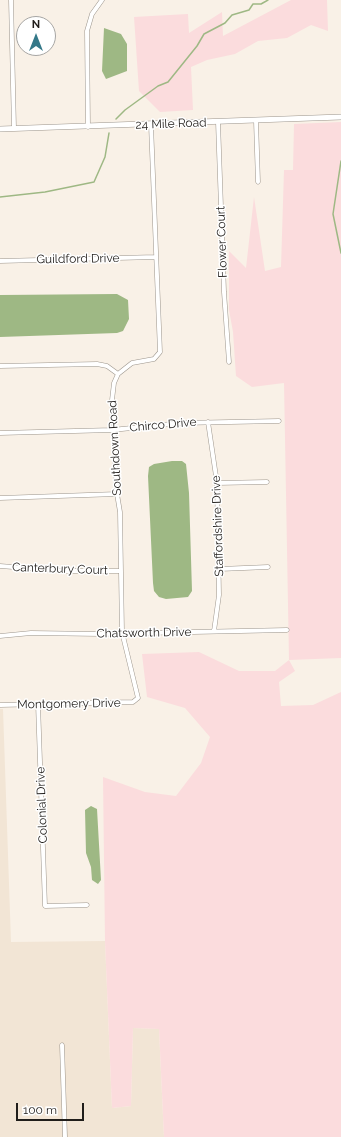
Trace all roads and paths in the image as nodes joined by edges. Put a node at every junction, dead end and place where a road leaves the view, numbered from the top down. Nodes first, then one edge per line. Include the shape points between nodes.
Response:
1 (12, 0) edge
2 (102, 0) edge
3 (341, 117) edge
4 (256, 121) junction
5 (218, 122) junction
6 (151, 125) junction
7 (88, 127) junction
8 (14, 128) junction
9 (0, 129) edge
10 (258, 182) dead end
11 (156, 257) junction
12 (0, 261) edge
13 (228, 362) dead end
14 (0, 366) edge
15 (118, 374) junction
16 (279, 421) dead end
17 (208, 422) junction
18 (112, 430) junction
19 (0, 433) edge
20 (267, 482) dead end
21 (218, 483) junction
22 (117, 494) junction
23 (0, 498) edge
24 (0, 566) edge
25 (268, 567) dead end
26 (220, 569) junction
27 (120, 571) junction
28 (287, 630) dead end
29 (214, 631) junction
30 (122, 632) junction
31 (0, 636) edge
32 (137, 700) joint
33 (38, 704) junction
34 (0, 705) edge
35 (87, 905) dead end
36 (62, 1045) dead end
37 (65, 1137) edge

1 - 8 street
2 - 7 street via 92,14 86,31
3 - 4 street, 24 Mile Road
4 - 5 street, 24 Mile Road
4 - 10 street
5 - 6 street, 24 Mile Road
5 - 13 street, Flower Court
6 - 7 street, 24 Mile Road
6 - 11 street
7 - 8 street, 24 Mile Road
8 - 9 street, 24 Mile Road
11 - 12 street, Guildford Drive
11 - 15 street via 159,355 150,360 132,363
14 - 15 street via 98,364 107,366
15 - 18 street, Southdown Road via 112,392
16 - 17 street, Chirco Drive
17 - 18 street, Chirco Drive
17 - 21 street, Staffordshire Drive
18 - 19 street, Chirco Drive
18 - 22 street, Southdown Road
20 - 21 street
21 - 26 street, Staffordshire Drive
22 - 23 street
22 - 27 street, Southdown Road via 120,512
24 - 27 street, Canterbury Court
25 - 26 street
26 - 29 street, Staffordshire Drive
27 - 30 street, Southdown Road
28 - 29 street, Chatsworth Drive
29 - 30 street, Chatsworth Drive
30 - 31 street, Chatsworth Drive
30 - 32 street, Southdown Road via 138,691
32 - 33 street, Montgomery Drive
33 - 34 street, Montgomery Drive
33 - 35 street, Colonial Drive via 45,906
36 - 37 street

